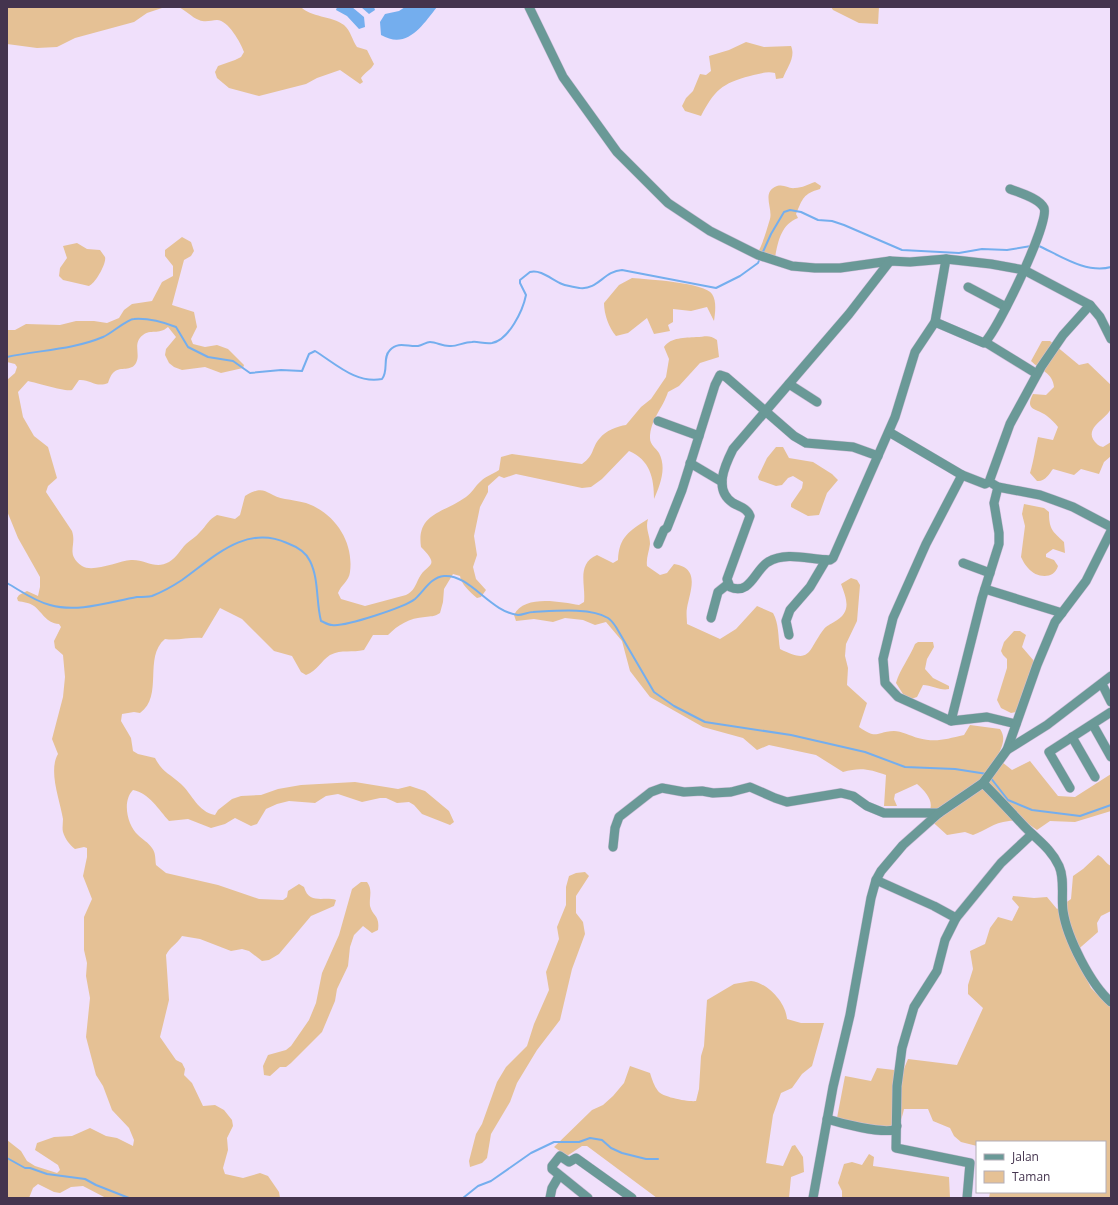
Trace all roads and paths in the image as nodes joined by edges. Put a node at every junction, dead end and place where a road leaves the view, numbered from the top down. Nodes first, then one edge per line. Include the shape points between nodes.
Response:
1 (529, 7) edge
2 (1010, 189) dead end
3 (890, 261) junction
4 (945, 264) junction
5 (1024, 270) junction
6 (968, 287) dead end
7 (1090, 305) junction
8 (1006, 306) junction
9 (934, 322) junction
10 (1111, 336) edge
11 (985, 342) junction
12 (1037, 374) junction
13 (789, 384) junction
14 (817, 402) dead end
15 (767, 412) junction
16 (658, 422) dead end
17 (889, 432) junction
18 (699, 436) junction
19 (878, 456) junction
20 (690, 462) junction
21 (962, 475) junction
22 (722, 482) junction
23 (989, 482) junction
24 (998, 487) junction
25 (1111, 527) edge
26 (1111, 531) edge
27 (658, 544) dead end
28 (826, 560) junction
29 (963, 563) dead end
30 (990, 573) junction
31 (728, 584) junction
32 (985, 589) junction
33 (1062, 613) junction
34 (711, 618) dead end
35 (789, 635) dead end
36 (1111, 676) edge
37 (1102, 684) junction
38 (1111, 702) edge
39 (1111, 712) edge
40 (951, 721) junction
41 (1016, 724) junction
42 (1093, 725) junction
43 (1072, 737) junction
44 (1008, 750) junction
45 (1111, 757) edge
46 (987, 777) junction
47 (1095, 777) dead end
48 (1070, 788) dead end
49 (939, 813) junction
50 (1032, 834) junction
51 (613, 847) dead end
52 (876, 880) junction
53 (956, 918) junction
54 (1111, 1002) edge
55 (828, 1119) junction
56 (897, 1126) junction
57 (559, 1176) junction
58 (550, 1198) edge
59 (588, 1198) edge
60 (632, 1198) edge
61 (813, 1198) edge
62 (968, 1198) edge

1 - 3 street via 563,77 617,152 668,203 710,231 761,256 792,266 840,268
2 - 5 street via 1044,208 1045,216
3 - 4 street
3 - 13 street
4 - 5 street via 991,264
4 - 9 street
5 - 7 street
5 - 8 street
6 - 8 street
7 - 10 street
7 - 12 street via 1063,335
8 - 11 street
9 - 11 street via 981,343
9 - 17 street via 915,352
11 - 12 street
12 - 23 street via 1010,424
13 - 14 street
13 - 15 street
15 - 18 street via 726,377 720,375
15 - 19 street via 806,443 853,447
15 - 22 street via 733,449 725,464
16 - 18 street
17 - 19 street
17 - 21 street
18 - 20 street
19 - 28 street via 833,558
20 - 22 street
20 - 27 street via 670,521
21 - 23 street via 986,484
21 - 40 street via 905,588 893,618 883,659 885,682 898,697
22 - 31 street via 729,499 747,510 750,516 727,579
23 - 24 street
24 - 25 street via 1054,500
24 - 30 street via 994,503 999,540
26 - 33 street via 1086,582
28 - 31 street via 790,557 773,560 741,589 734,589
28 - 35 street via 810,587 790,610 786,621
29 - 30 street
30 - 32 street
31 - 34 street via 718,592
32 - 33 street
32 - 40 street
33 - 41 street via 1055,622
36 - 37 street
37 - 38 street
37 - 44 street
39 - 42 street
40 - 41 street via 987,717
41 - 44 street
42 - 43 street
42 - 45 street
43 - 47 street
43 - 48 street via 1049,752
44 - 46 street
46 - 49 street
46 - 50 street
49 - 51 street via 884,813 866,806 853,796 841,793 787,802 750,787 732,792 713,793 662,788 651,792 619,817
49 - 52 street via 887,863
50 - 53 street via 1001,862
50 - 54 street via 1046,846 1060,868 1065,920 1086,970
52 - 53 street
52 - 55 street
53 - 56 street via 944,940 937,971 920,996 911,1017 902,1048 897,1086
55 - 56 street via 889,1130 894,1130
55 - 61 street
56 - 62 street via 896,1148 970,1163
57 - 58 street
57 - 59 street
57 - 60 street via 551,1167 560,1156 569,1162 576,1158

